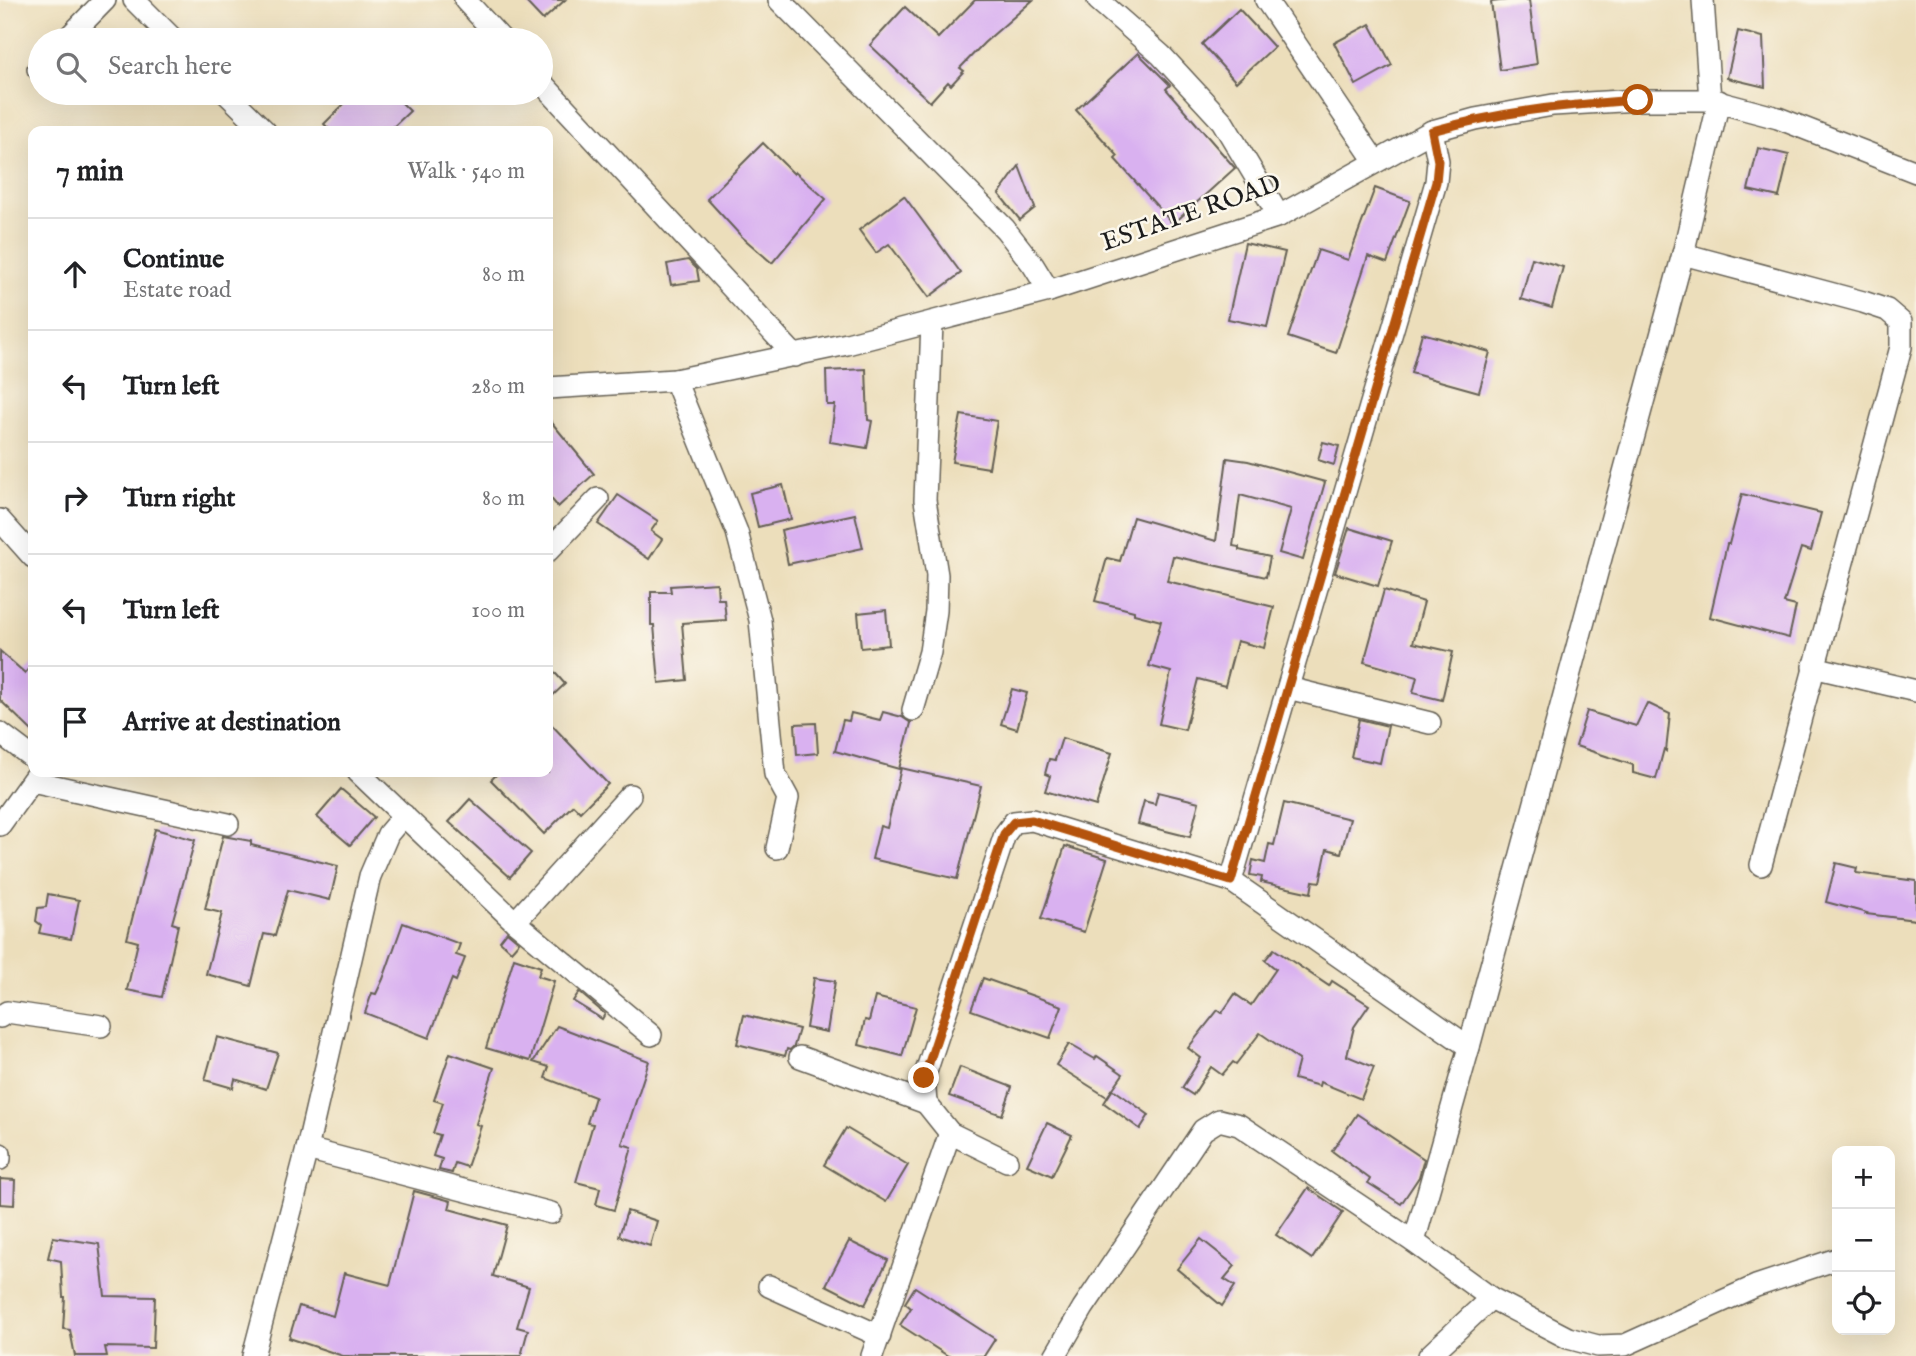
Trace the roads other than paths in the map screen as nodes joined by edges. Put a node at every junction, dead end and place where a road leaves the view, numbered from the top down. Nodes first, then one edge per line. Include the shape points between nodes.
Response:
1 (105, 0) edge
2 (134, 0) edge
3 (465, 0) edge
4 (779, 0) edge
5 (1098, 0) edge
6 (1266, 0) edge
7 (1703, 0) edge
8 (78, 28) edge
9 (162, 28) edge
10 (491, 28) edge
11 (553, 95) edge
12 (1715, 101) junction
13 (238, 105) edge
14 (260, 126) edge
15 (1432, 131) junction
16 (1375, 161) junction
17 (1916, 172) edge
18 (1279, 216) junction
19 (1683, 254) junction
20 (1049, 291) junction
21 (932, 323) junction
22 (795, 356) junction
23 (675, 380) junction
24 (553, 388) edge
25 (598, 499) dead end
26 (0, 520) edge
27 (553, 546) edge
28 (28, 551) edge
29 (1813, 667) junction
30 (1288, 688) junction
31 (1916, 691) edge
32 (913, 710) dead end
33 (1430, 723) dead end
34 (0, 733) edge
35 (28, 754) edge
36 (34, 777) edge
37 (39, 777) edge
38 (363, 777) edge
39 (629, 796) dead end
40 (404, 815) junction
41 (228, 824) dead end
42 (0, 825) edge
43 (777, 848) dead end
44 (1761, 865) dead end
45 (1231, 881) junction
46 (515, 922) junction
47 (0, 1017) edge
48 (101, 1026) dead end
49 (651, 1035) dead end
50 (1469, 1047) junction
51 (800, 1057) dead end
52 (926, 1103) junction
53 (950, 1133) junction
54 (307, 1149) junction
55 (1007, 1161) dead end
56 (551, 1213) dead end
57 (1413, 1242) junction
58 (1832, 1261) edge
59 (769, 1286) dead end
60 (1491, 1298) junction
61 (876, 1346) edge
62 (253, 1356) edge
63 (1055, 1356) edge
64 (1429, 1356) edge

1 - 8 street
2 - 9 street
3 - 10 street
4 - 20 street via 1005,229
5 - 18 street via 1161,55 1222,121
6 - 16 street
7 - 12 street
11 - 22 street
12 - 15 street, ESTATE ROAD via 1553,105
12 - 17 street, ESTATE ROAD via 1778,118
12 - 19 street
13 - 14 street
15 - 16 street, ESTATE ROAD
15 - 30 street via 1438,161 1436,182
16 - 18 street, ESTATE ROAD
18 - 20 street, ESTATE ROAD
19 - 29 street via 1863,302 1887,310 1901,322 1900,347
19 - 50 street
20 - 21 street, ESTATE ROAD
21 - 22 street, ESTATE ROAD
21 - 32 street via 925,500 937,575 936,611
22 - 23 street, ESTATE ROAD
23 - 24 street, ESTATE ROAD
23 - 43 street via 737,532 760,620 775,774 788,798
25 - 27 street
26 - 28 street
29 - 31 street
29 - 44 street
30 - 33 street
30 - 45 street
34 - 35 street
36 - 42 street
37 - 41 street
38 - 40 street
39 - 46 street
40 - 46 street
40 - 54 street via 388,834 370,876
45 - 50 street
45 - 52 street via 1032,820 1014,822 1004,834 924,1078
46 - 49 street
47 - 48 street via 8,1012
50 - 57 street
51 - 52 street
52 - 53 street
53 - 55 street
53 - 61 street
54 - 56 street
54 - 62 street
57 - 60 street
57 - 63 street via 1240,1125 1219,1120 1203,1130
58 - 60 street via 1756,1286 1625,1345 1598,1346 1568,1338
59 - 61 street
60 - 64 street

